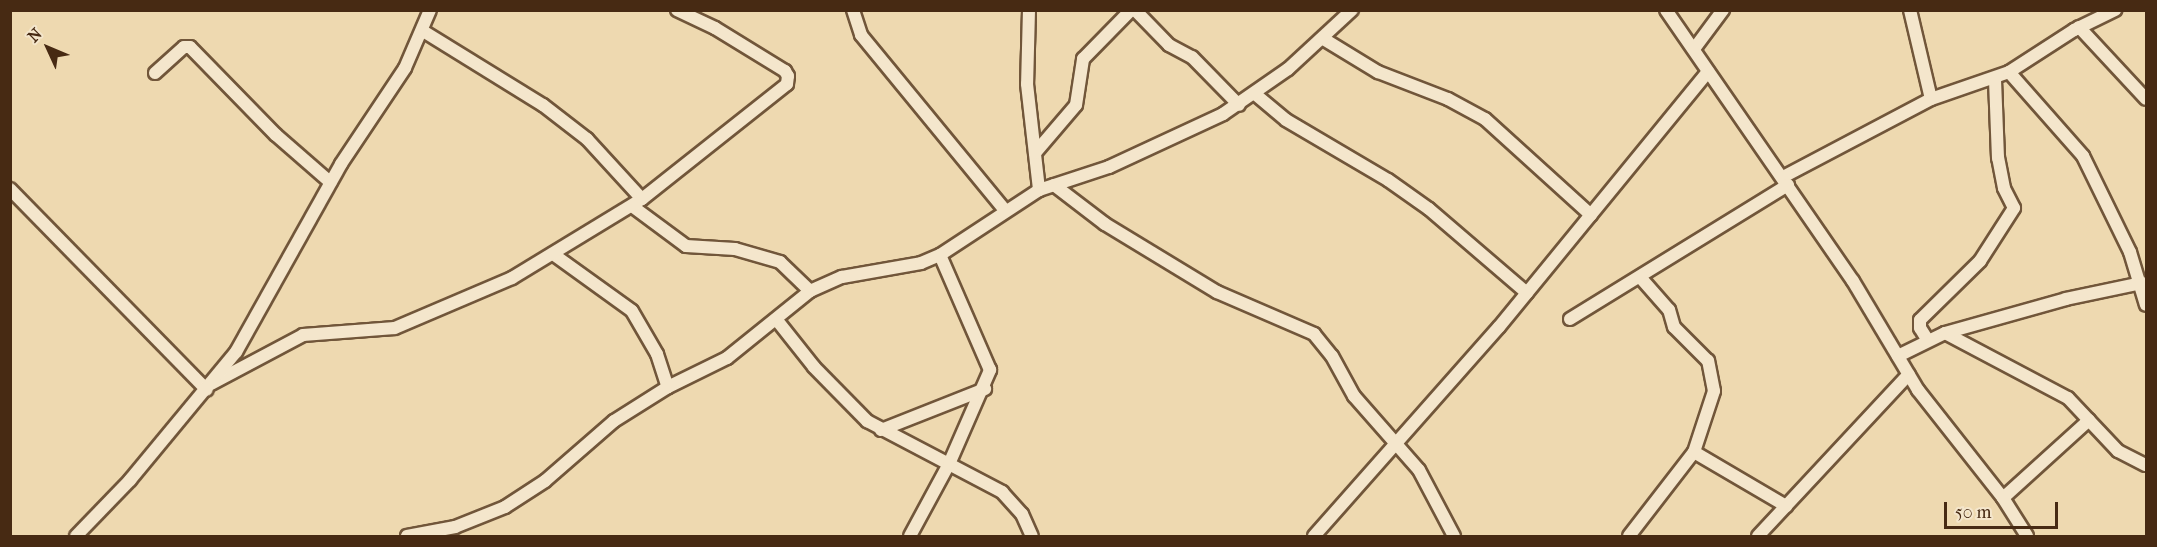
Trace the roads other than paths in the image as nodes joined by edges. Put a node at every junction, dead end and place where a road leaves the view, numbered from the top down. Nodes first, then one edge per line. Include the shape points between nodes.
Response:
1 (430, 10) edge
2 (677, 10) edge
3 (853, 10) edge
4 (1029, 10) edge
5 (1133, 10) edge
6 (1352, 10) edge
7 (1666, 10) edge
8 (1723, 10) edge
9 (1910, 10) edge
10 (2115, 10) edge
11 (2079, 27) junction
12 (423, 31) junction
13 (1322, 38) junction
14 (1694, 49) junction
15 (1708, 72) junction
16 (2010, 72) junction
17 (155, 73) dead end
18 (1995, 80) junction
19 (1255, 94) junction
20 (1930, 99) junction
21 (2146, 99) edge
22 (1239, 105) junction
23 (1035, 153) junction
24 (1785, 181) junction
25 (330, 182) junction
26 (1054, 185) junction
27 (10, 189) edge
28 (1039, 190) junction
29 (637, 202) junction
30 (1005, 210) junction
31 (1591, 215) junction
32 (554, 254) junction
33 (940, 255) junction
34 (1640, 278) junction
35 (2142, 283) junction
36 (810, 291) junction
37 (1527, 293) junction
38 (2146, 305) edge
39 (776, 319) junction
40 (1570, 319) dead end
41 (1945, 333) junction
42 (1927, 339) junction
43 (1898, 356) junction
44 (1909, 374) junction
45 (209, 387) junction
46 (668, 387) junction
47 (985, 389) junction
48 (2089, 420) junction
49 (881, 430) junction
50 (1399, 444) junction
51 (1694, 453) junction
52 (950, 464) junction
53 (2146, 465) edge
54 (2003, 498) junction
55 (1786, 507) junction
56 (453, 532) edge
57 (76, 537) edge
58 (407, 537) edge
59 (910, 537) edge
60 (1032, 537) edge
61 (1314, 537) edge
62 (1454, 537) edge
63 (1629, 537) edge
64 (1758, 537) edge
65 (2027, 537) edge

1 - 12 street
2 - 29 street via 758,54 785,72 788,80 699,157
3 - 30 street via 861,35
4 - 23 street via 1027,84
5 - 22 street via 1169,45 1192,57
5 - 23 street via 1083,59 1076,105
6 - 13 street
7 - 14 street
8 - 14 street
9 - 20 street
10 - 11 street
11 - 16 street
11 - 21 street
12 - 25 street via 385,101
12 - 29 street via 543,105 587,138
13 - 19 street
13 - 31 street via 1378,72 1485,118
14 - 15 street
15 - 24 street
15 - 31 street
16 - 18 street
16 - 35 street via 2083,156
17 - 25 street via 184,47 190,47 276,135
18 - 20 street
18 - 42 street via 1998,158 2004,188 2014,208 1980,261 1920,320
19 - 22 street
19 - 37 street via 1286,120 1429,209
20 - 24 street
22 - 26 street via 1138,154
23 - 28 street
24 - 34 street
24 - 43 street
25 - 45 street via 255,321
26 - 28 street
26 - 50 street via 1105,224 1217,292 1314,334 1332,356 1354,396
27 - 45 street
28 - 30 street
29 - 32 street
29 - 36 street via 686,246 735,249 780,262
30 - 33 street
31 - 37 street
32 - 45 street via 425,318 383,330 303,335
32 - 46 street via 632,311 657,354
33 - 36 street via 921,264 842,277
33 - 47 street via 990,370
34 - 40 street
34 - 51 street via 1669,310 1674,327 1708,361 1712,371 1714,391
35 - 38 street
35 - 41 street via 2066,299
36 - 39 street
37 - 50 street
39 - 46 street via 727,358
39 - 49 street via 814,367 867,421
41 - 42 street
41 - 48 street via 2058,392
42 - 43 street
43 - 44 street
44 - 54 street
44 - 55 street
45 - 57 street
46 - 56 street via 614,421 545,481 505,507
47 - 49 street
47 - 52 street via 966,419
48 - 53 street via 2118,451
48 - 54 street
49 - 52 street
50 - 61 street
50 - 62 street via 1419,470
51 - 55 street
51 - 63 street
52 - 59 street
52 - 60 street via 1002,492 1022,514
54 - 65 street
55 - 64 street
56 - 58 street

